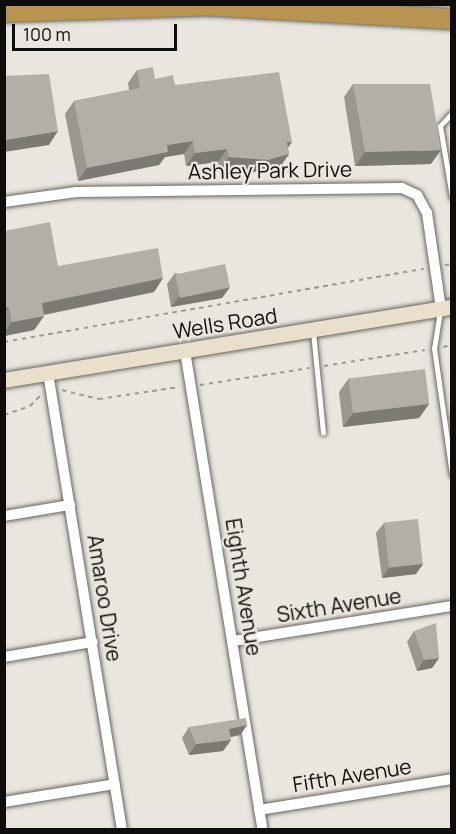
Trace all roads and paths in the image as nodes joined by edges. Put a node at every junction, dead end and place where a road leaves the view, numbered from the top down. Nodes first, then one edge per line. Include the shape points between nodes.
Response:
1 (231, 4) edge
2 (202, 5) edge
3 (4, 12) edge
4 (452, 19) edge
5 (452, 113) edge
6 (452, 197) edge
7 (4, 202) edge
8 (452, 264) edge
9 (435, 267) junction
10 (446, 308) edge
11 (313, 330) junction
12 (4, 342) edge
13 (452, 345) edge
14 (434, 348) junction
15 (185, 351) junction
16 (316, 367) junction
17 (48, 373) junction
18 (4, 380) edge
19 (192, 386) junction
20 (52, 391) junction
21 (4, 415) edge
22 (323, 433) dead end
23 (452, 475) edge
24 (70, 505) junction
25 (4, 516) edge
26 (452, 606) edge
27 (233, 641) junction
28 (93, 642) junction
29 (4, 657) edge
30 (452, 779) edge
31 (115, 784) junction
32 (4, 802) edge
33 (259, 810) junction
34 (122, 830) edge
35 (263, 830) edge

1 - 2 highway
2 - 3 highway
2 - 4 highway
5 - 6 lane via 440,126
7 - 9 street, Ashley Park Drive via 76,192 402,188 417,195 427,213
8 - 9 path
9 - 10 street, Ashley Park Drive
9 - 12 path
10 - 11 main road, Wells Road
10 - 14 lane
11 - 15 main road, Wells Road
11 - 16 lane
13 - 14 path
14 - 16 path
14 - 23 lane
15 - 17 main road, Wells Road
15 - 19 street, Eighth Avenue
16 - 19 path
16 - 22 lane
17 - 18 main road, Wells Road
17 - 20 street, Amaroo Drive
19 - 20 path via 99,399
19 - 27 street, Eighth Avenue
20 - 21 path
20 - 24 street, Amaroo Drive
24 - 25 street
24 - 28 street, Amaroo Drive
26 - 27 street, Sixth Avenue
27 - 33 street, Eighth Avenue
28 - 29 street
28 - 31 street, Amaroo Drive
30 - 33 street, Fifth Avenue
31 - 32 street
31 - 34 street, Amaroo Drive
33 - 35 street, Eighth Avenue

